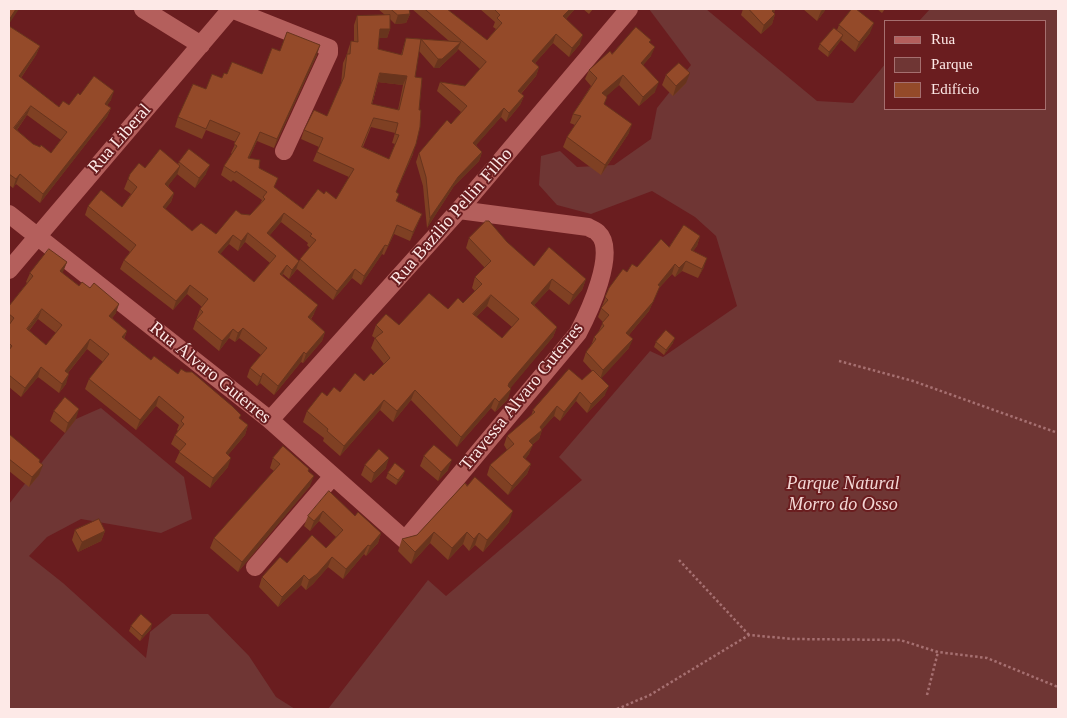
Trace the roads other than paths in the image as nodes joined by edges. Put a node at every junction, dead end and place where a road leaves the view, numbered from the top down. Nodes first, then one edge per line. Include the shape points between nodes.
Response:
1 (143, 9) edge
2 (231, 9) edge
3 (628, 9) edge
4 (201, 44) junction
5 (284, 151) dead end
6 (459, 210) junction
7 (9, 214) edge
8 (37, 235) junction
9 (9, 270) edge
10 (270, 420) junction
11 (334, 476) junction
12 (405, 540) joint
13 (256, 567) dead end

1 - 4 street
2 - 4 street, Rua Liberal
2 - 5 street via 329,48
3 - 6 street, Rua Bazilio Pellin Filho
4 - 8 street, Rua Liberal
6 - 10 street, Rua Bazilio Pellin Filho
6 - 12 street, Travessa Alvaro Guterres via 588,227 599,233 604,244 605,264 578,333
7 - 8 street, Rua Álvaro Guterres
8 - 9 street, Rua Liberal
8 - 10 street, Rua Álvaro Guterres
10 - 11 street, Rua Álvaro Guterres
11 - 12 street, Rua Álvaro Guterres
11 - 13 street

